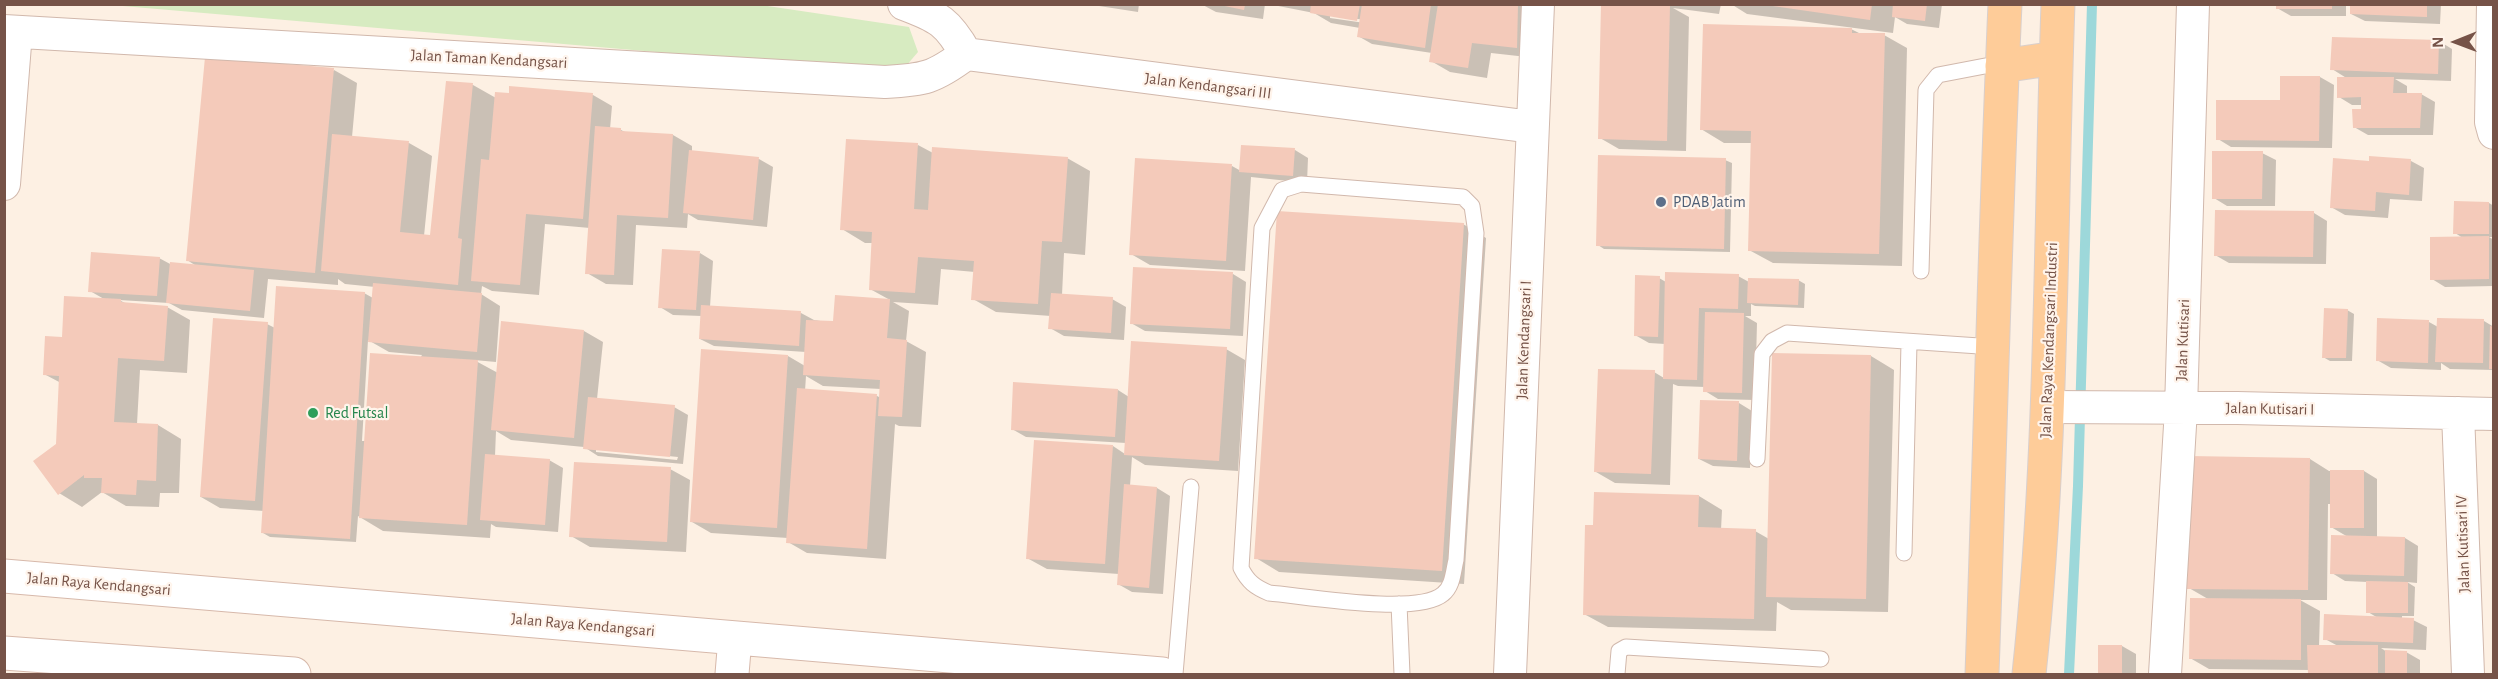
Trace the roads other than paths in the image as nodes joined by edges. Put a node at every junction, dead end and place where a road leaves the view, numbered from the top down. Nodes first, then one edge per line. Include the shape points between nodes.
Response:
1 (904, 4) edge
2 (1538, 4) edge
3 (2005, 4) edge
4 (2058, 4) edge
5 (2193, 4) edge
6 (2493, 4) edge
7 (10, 31) edge
8 (966, 54) junction
9 (2056, 58) junction
10 (2002, 66) junction
11 (1532, 127) junction
12 (2493, 133) edge
13 (4, 184) edge
14 (1922, 272) dead end
15 (1909, 343) junction
16 (1994, 347) junction
17 (2059, 407) junction
18 (2181, 408) junction
19 (2458, 413) junction
20 (2493, 414) edge
21 (1758, 459) dead end
22 (1191, 487) dead end
23 (1905, 553) dead end
24 (4, 576) edge
25 (1399, 604) junction
26 (735, 638) junction
27 (4, 652) edge
28 (1821, 659) dead end
29 (189, 670) edge
30 (281, 674) edge
31 (732, 675) edge
32 (1162, 675) edge
33 (1175, 675) edge
34 (1402, 675) edge
35 (1510, 675) edge
36 (1617, 675) edge
37 (1982, 675) edge
38 (2029, 675) edge
39 (2165, 675) edge
40 (2468, 675) edge

1 - 8 street via 931,14 952,30
2 - 11 street, Jalan Kendangsari I
3 - 10 main road
4 - 9 main road, Jalan Raya Kendangsari Industri
5 - 18 street, Jalan Kutisari
6 - 12 street
7 - 8 street, Jalan Taman Kendangsari via 885,82 920,81 945,70
7 - 13 street
8 - 11 street, Jalan Kendangsari III
9 - 10 main road
9 - 17 main road, Jalan Raya Kendangsari Industri via 2052,289
10 - 14 lane via 1938,75 1926,90
10 - 16 main road
11 - 35 street, Jalan Kendangsari I
15 - 16 lane
15 - 21 lane via 1787,333 1772,341 1762,354
15 - 23 lane
16 - 37 main road
17 - 18 street, Jalan Kutisari I
17 - 38 main road, Jalan Raya Kendangsari Industri via 2042,521
18 - 19 street, Jalan Kutisari I
18 - 39 street, Jalan Kutisari
19 - 20 street, Jalan Kutisari I
19 - 40 street, Jalan Kutisari IV
22 - 33 lane
24 - 26 main road, Jalan Raya Kendangsari
25 - 25 lane via 1430,601 1443,595 1450,586 1455,560 1476,233 1472,206 1463,197 1301,184 1282,190 1262,228 1241,568 1257,588 1269,592
25 - 34 lane
26 - 31 main road
26 - 32 main road, Jalan Raya Kendangsari
27 - 29 main road
28 - 36 lane via 1626,647 1617,657
29 - 30 main road

